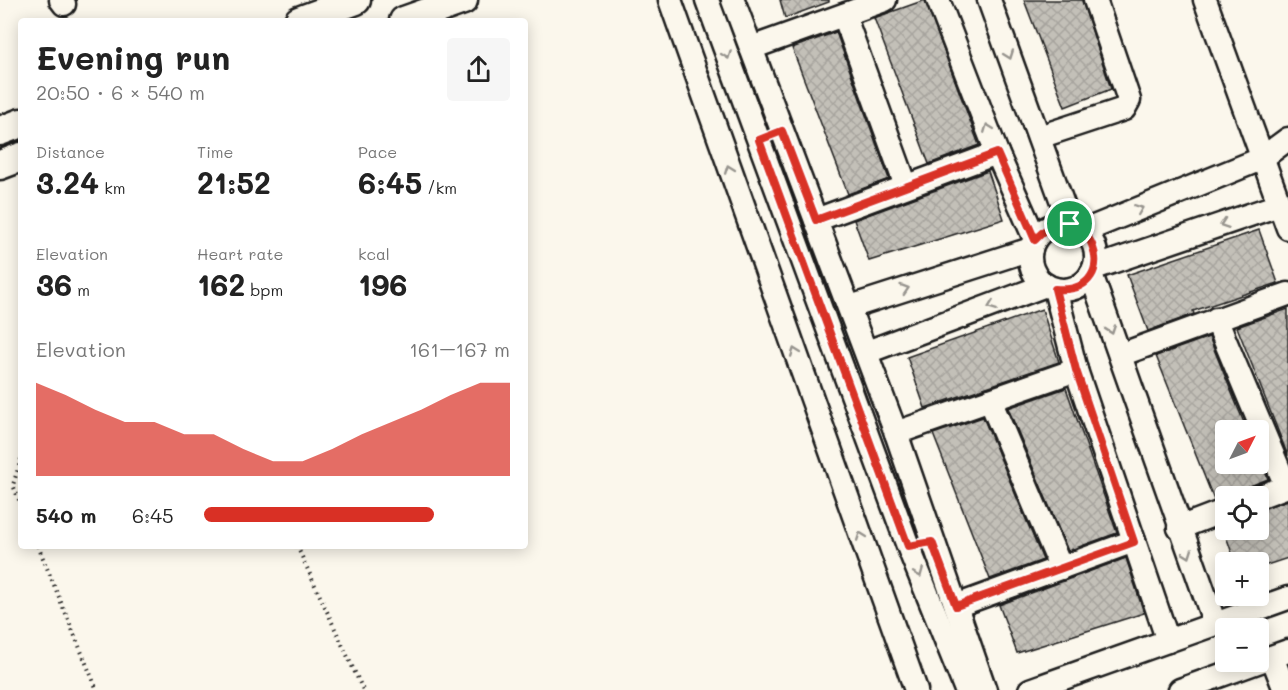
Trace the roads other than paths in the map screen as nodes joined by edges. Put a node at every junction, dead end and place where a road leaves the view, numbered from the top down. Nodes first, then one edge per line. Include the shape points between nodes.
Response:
1 (356, 0) edge
2 (463, 0) edge
3 (670, 0) edge
4 (707, 0) edge
5 (733, 0) edge
6 (885, 0) edge
7 (939, 0) edge
8 (989, 0) edge
9 (1095, 0) edge
10 (1205, 0) edge
11 (844, 15) junction
12 (307, 18) edge
13 (412, 18) edge
14 (751, 48) junction
15 (746, 106) junction
16 (711, 117) junction
17 (18, 124) edge
18 (0, 131) edge
19 (782, 131) junction
20 (1039, 137) junction
21 (1288, 139) edge
22 (759, 140) junction
23 (997, 153) junction
24 (18, 158) edge
25 (1262, 159) junction
26 (0, 165) edge
27 (906, 186) junction
28 (1279, 205) junction
29 (816, 220) junction
30 (1077, 228) junction
31 (1288, 228) edge
32 (1033, 244) junction
33 (1093, 272) junction
34 (1051, 287) junction
35 (1288, 294) edge
36 (850, 307) junction
37 (1216, 320) junction
38 (867, 352) junction
39 (1120, 355) junction
40 (1076, 370) junction
41 (990, 400) junction
42 (896, 433) junction
43 (1287, 486) edge
44 (1269, 493) edge
45 (1215, 514) edge
46 (1179, 528) junction
47 (932, 542) junction
48 (1134, 542) junction
49 (908, 546) junction
50 (1061, 568) junction
51 (1288, 598) edge
52 (956, 606) junction
53 (1232, 618) edge
54 (1215, 624) joint
55 (1168, 641) junction
56 (1280, 654) edge
57 (916, 690) edge
58 (966, 690) edge
59 (985, 690) edge
60 (1030, 690) edge
61 (1180, 690) edge
62 (1285, 690) edge

1 - 12 main road
2 - 13 main road
3 - 16 street
4 -> 15 street
5 - 14 street
6 - 11 street
23 -> 7 street
8 -> 20 street
9 - 20 street via 1129,100 1124,109
10 - 25 street
11 - 14 street
11 - 27 street
14 - 19 street
15 - 16 street
15 - 22 street
57 -> 16 street
17 - 18 main road
19 - 22 street
19 - 29 street
20 - 30 street
21 - 25 street
22 - 49 street
23 - 27 street
23 - 32 street
24 - 26 main road
25 - 28 street
30 -> 25 street
27 - 29 street
28 - 31 street
28 -> 33 street
29 - 36 street
30 - 32 street via 1050,226
30 - 33 street via 1095,249
32 - 34 street via 1033,269
36 -> 32 street
33 - 34 street via 1076,288
33 -> 39 street
34 -> 38 street
34 - 40 street
35 - 37 street
36 - 38 street
37 - 39 street
37 - 43 street
38 - 42 street
39 - 46 street
40 - 41 street
40 - 48 street
41 - 42 street
41 - 50 street
42 - 47 street
43 - 44 street
45 - 46 street
46 -> 54 street
47 - 49 street
47 - 52 street
48 - 50 street
48 - 55 street
49 -> 58 street
50 - 52 street
51 - 53 street
52 - 59 street
54 - 55 street
55 - 60 street
56 - 61 street
56 - 62 street

